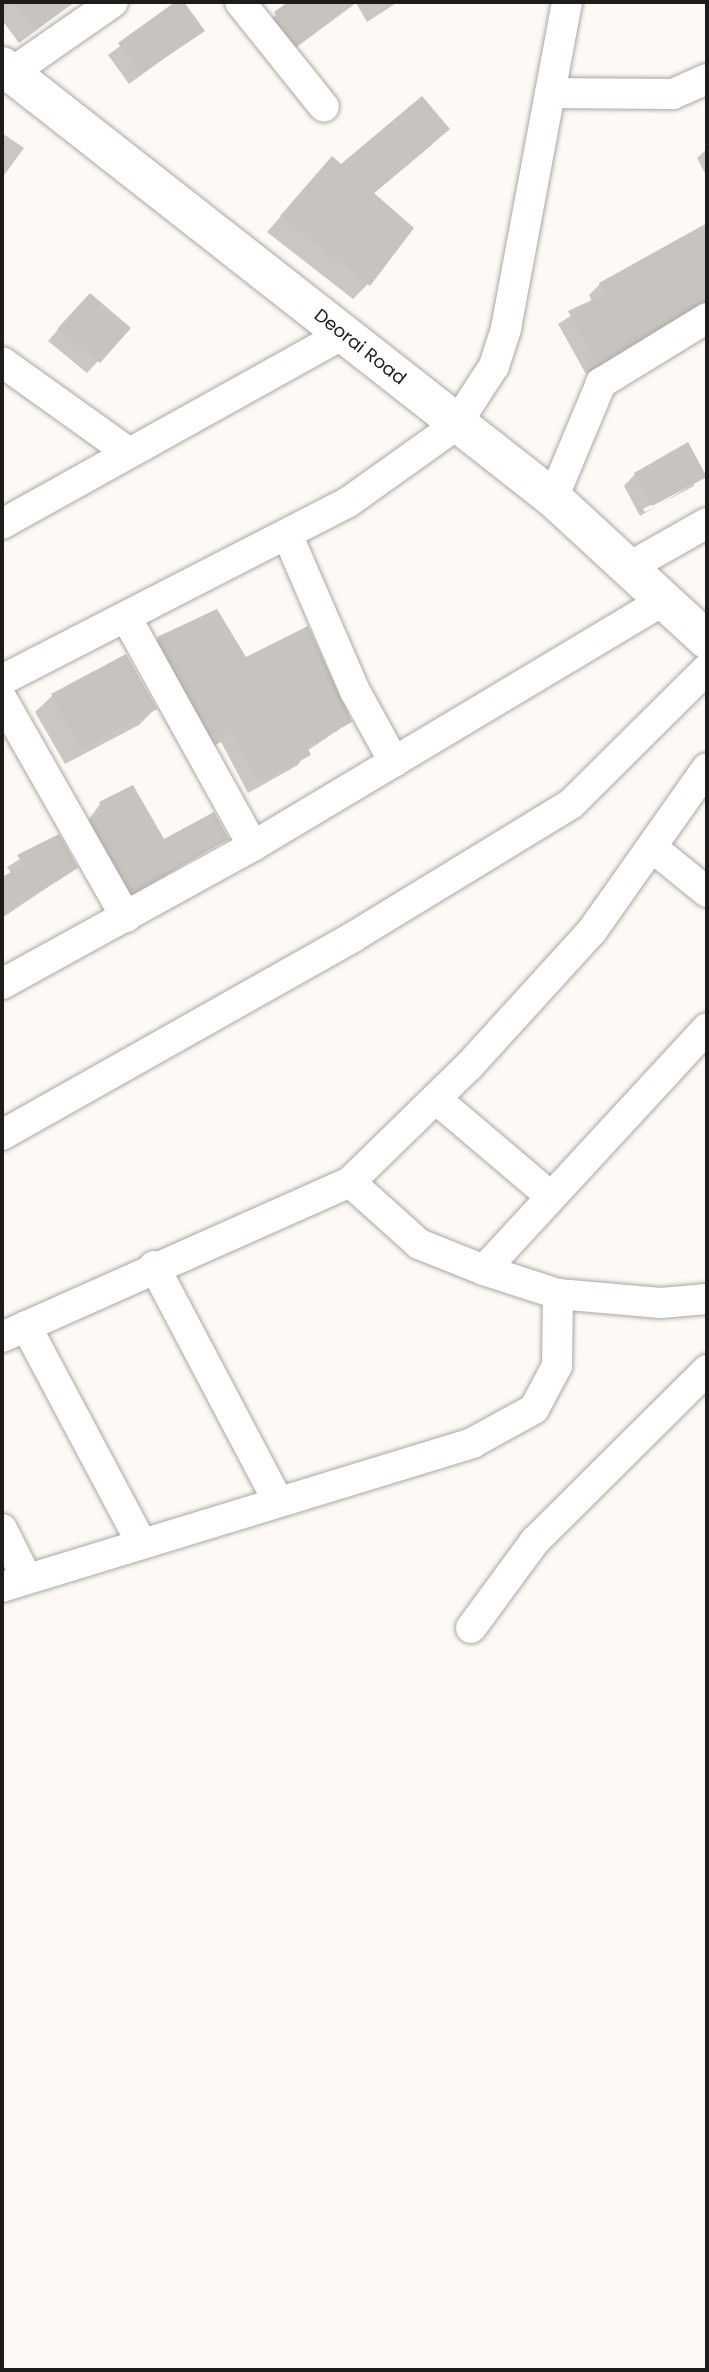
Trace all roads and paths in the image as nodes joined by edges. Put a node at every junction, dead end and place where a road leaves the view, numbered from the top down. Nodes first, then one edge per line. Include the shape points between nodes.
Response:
1 (113, 2) edge
2 (240, 2) edge
3 (567, 2) edge
4 (6, 70) edge
5 (707, 79) edge
6 (550, 93) junction
7 (324, 107) dead end
8 (707, 318) edge
9 (343, 334) junction
10 (2, 362) edge
11 (455, 426) junction
12 (129, 453) junction
13 (553, 498) junction
14 (707, 523) edge
15 (2, 524) edge
16 (287, 534) junction
17 (626, 569) junction
18 (664, 600) junction
19 (126, 617) junction
20 (707, 640) edge
21 (707, 669) edge
22 (2, 680) edge
23 (2, 699) edge
24 (394, 762) junction
25 (707, 768) edge
26 (253, 846) junction
27 (653, 848) junction
28 (707, 892) edge
29 (126, 918) junction
30 (2, 984) edge
31 (707, 1028) edge
32 (436, 1099) junction
33 (2, 1135) edge
34 (350, 1182) junction
35 (548, 1194) junction
36 (154, 1266) junction
37 (484, 1270) junction
38 (558, 1294) junction
39 (707, 1299) edge
40 (14, 1332) edge
41 (707, 1370) edge
42 (278, 1502) junction
43 (2, 1529) edge
44 (141, 1542) junction
45 (14, 1582) edge
46 (471, 1628) dead end

1 - 4 street
2 - 7 street
3 - 6 street
4 - 9 street, Deorai Road
5 - 6 street via 673,94
6 - 11 street via 506,328 494,366
8 - 13 street via 601,383
9 - 11 street, Deorai Road
9 - 12 street
10 - 12 street
11 - 13 street, Deorai Road
11 - 16 street via 347,503
12 - 15 street
13 - 17 street, Deorai Road
14 - 17 street
16 - 19 street
16 - 24 street
17 - 18 street, Deorai Road
18 - 20 street, Deorai Road
18 - 24 street
19 - 22 street
19 - 26 street
21 - 33 street via 571,804 353,937
23 - 29 street
24 - 26 street
25 - 27 street
26 - 29 street
27 - 28 street
27 - 32 street via 592,931
29 - 30 street
31 - 35 street
32 - 34 street
32 - 35 street
34 - 36 street
34 - 37 street via 419,1244
35 - 37 street
36 - 40 street
36 - 42 street
37 - 38 street
38 - 39 street via 661,1303
38 - 42 street via 557,1366 534,1409 472,1443
40 - 44 street
41 - 46 street via 535,1541
42 - 44 street
43 - 45 street
44 - 45 street

